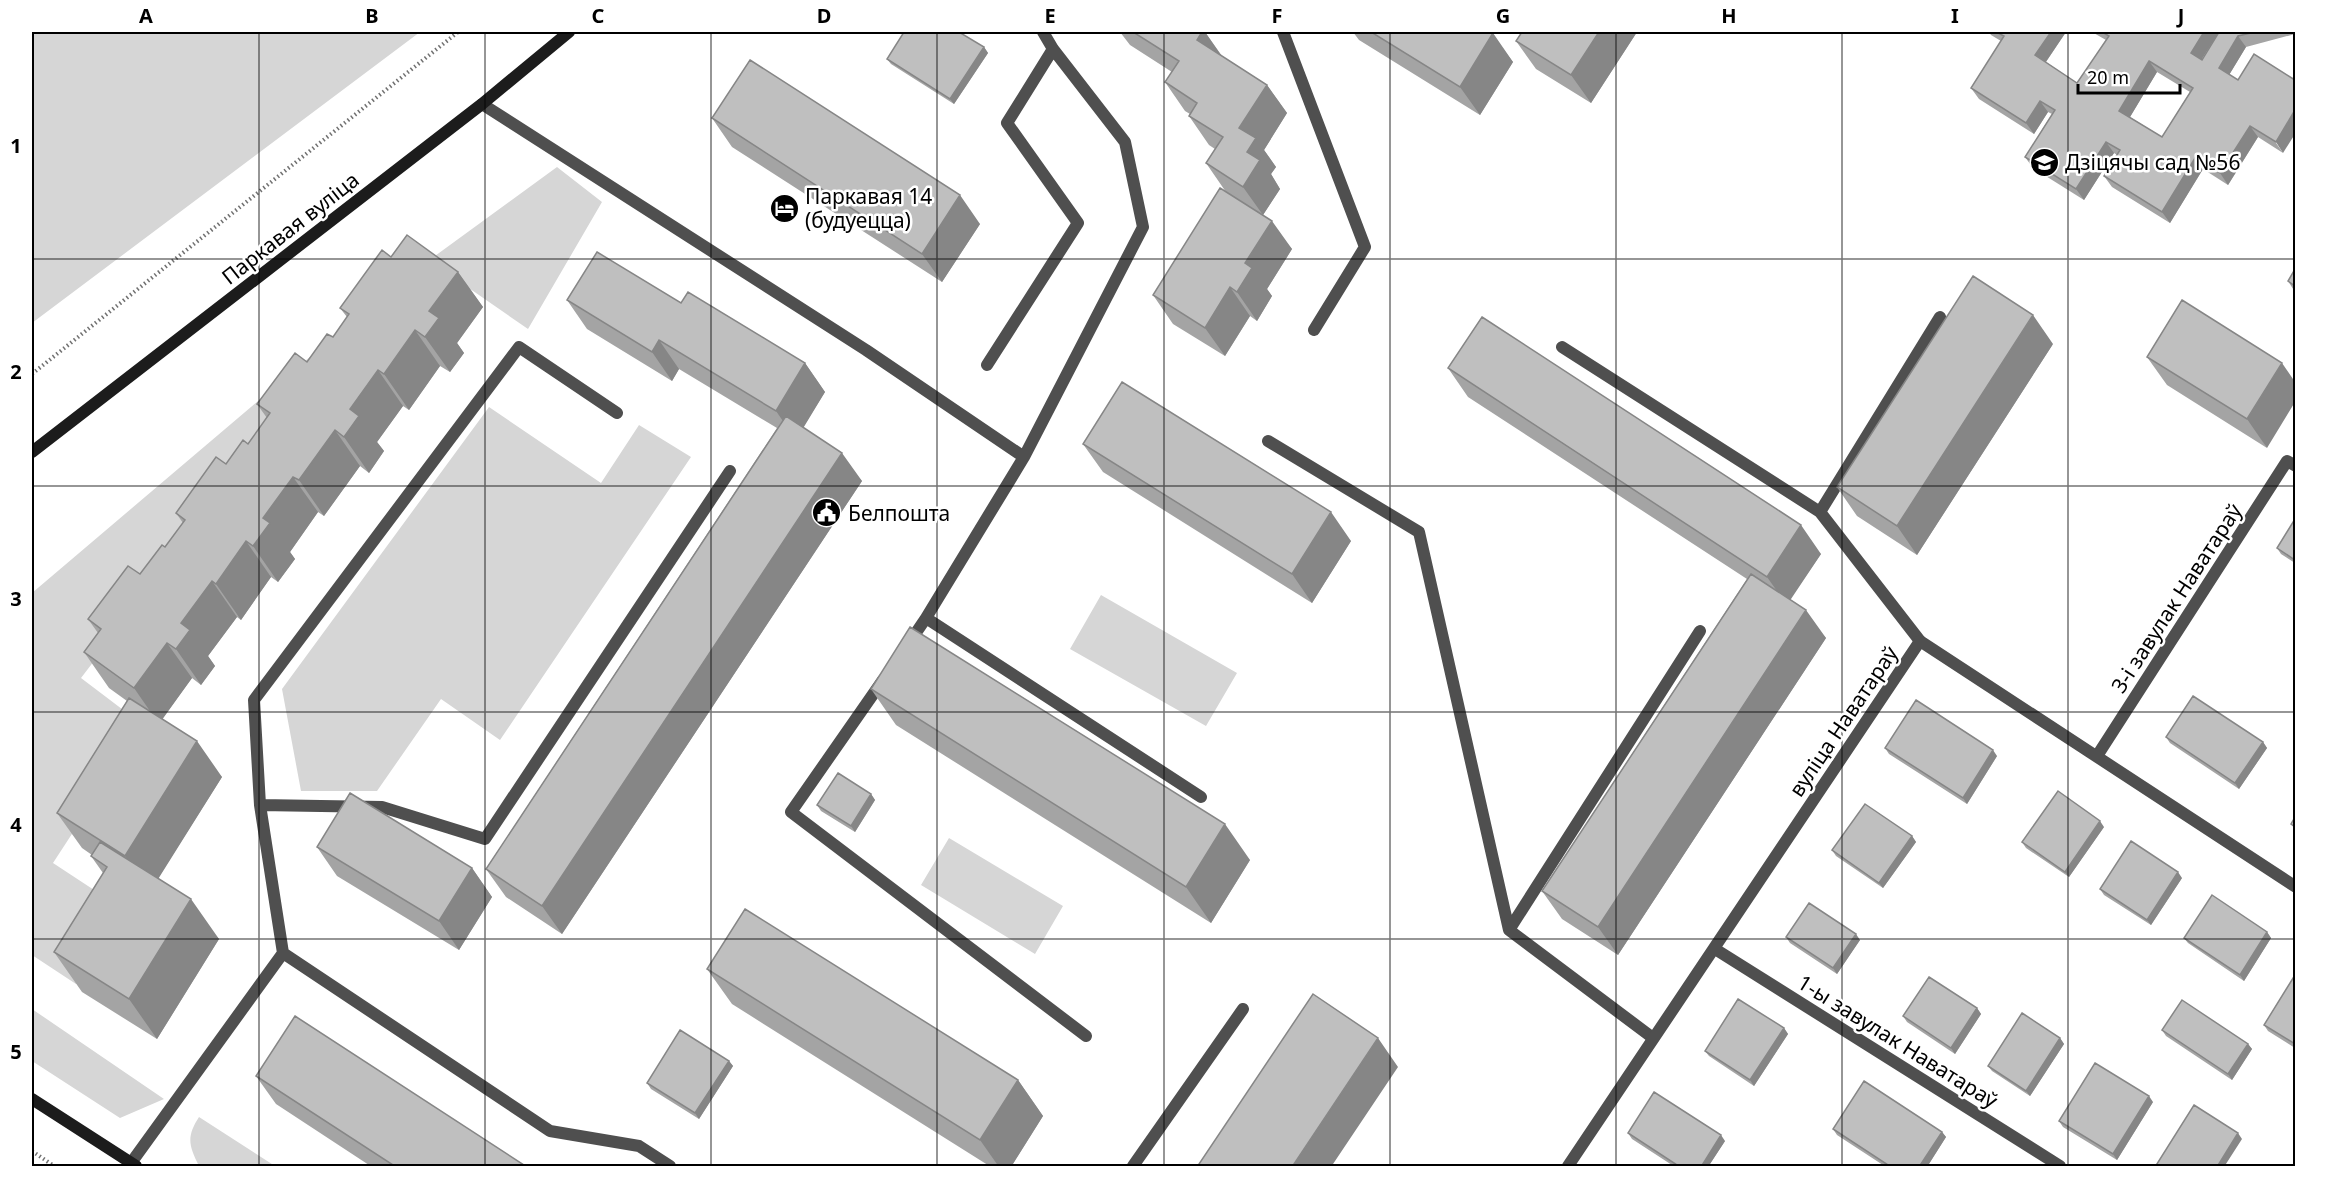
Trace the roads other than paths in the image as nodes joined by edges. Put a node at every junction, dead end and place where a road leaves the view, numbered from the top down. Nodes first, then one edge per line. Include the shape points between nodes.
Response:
1 (570, 32) edge
2 (1043, 32) edge
3 (1283, 32) edge
4 (1053, 49) junction
5 (482, 104) junction
6 (1940, 317) dead end
7 (1314, 330) dead end
8 (1562, 347) dead end
9 (987, 365) dead end
10 (616, 413) dead end
11 (1268, 441) dead end
12 (32, 452) edge
13 (1024, 457) junction
14 (2291, 463) edge
15 (730, 471) dead end
16 (1820, 512) junction
17 (926, 618) junction
18 (1700, 631) dead end
19 (1920, 641) junction
20 (2097, 756) junction
21 (1201, 797) dead end
22 (260, 805) junction
23 (2295, 887) edge
24 (1509, 930) junction
25 (1715, 948) junction
26 (283, 953) junction
27 (1243, 1009) dead end
28 (1086, 1036) dead end
29 (1653, 1038) junction
30 (32, 1099) edge
31 (130, 1165) edge
32 (670, 1167) edge
33 (1133, 1167) edge
34 (1568, 1167) edge
35 (2060, 1167) edge

1 - 5 main road, Паркавая вуліца
2 - 4 street
3 - 7 street via 1365,247
4 - 9 street via 1007,123 1078,223
4 - 13 street via 1125,142 1143,227
5 - 12 main road, Паркавая вуліца
5 - 13 street via 866,350
6 - 16 street
8 - 16 street
10 - 22 street via 519,347 254,700
11 - 24 street via 1419,532
13 - 17 street
14 - 20 street, 3-і завулак Наватараў
15 - 22 street via 485,839 382,807
16 - 19 street
17 - 21 street
17 - 28 street via 791,812
18 - 24 street
19 - 20 street, вуліца Наватараў
19 - 25 street, вуліца Наватараў
20 - 23 street, вуліца Наватараў
22 - 26 street
24 - 29 street
25 - 29 street, вуліца Наватараў
25 - 35 street, 1-ы завулак Наватараў
26 - 31 street
26 - 32 street via 550,1131 639,1146
27 - 33 street
29 - 34 street, вуліца Наватараў
30 - 31 main road

